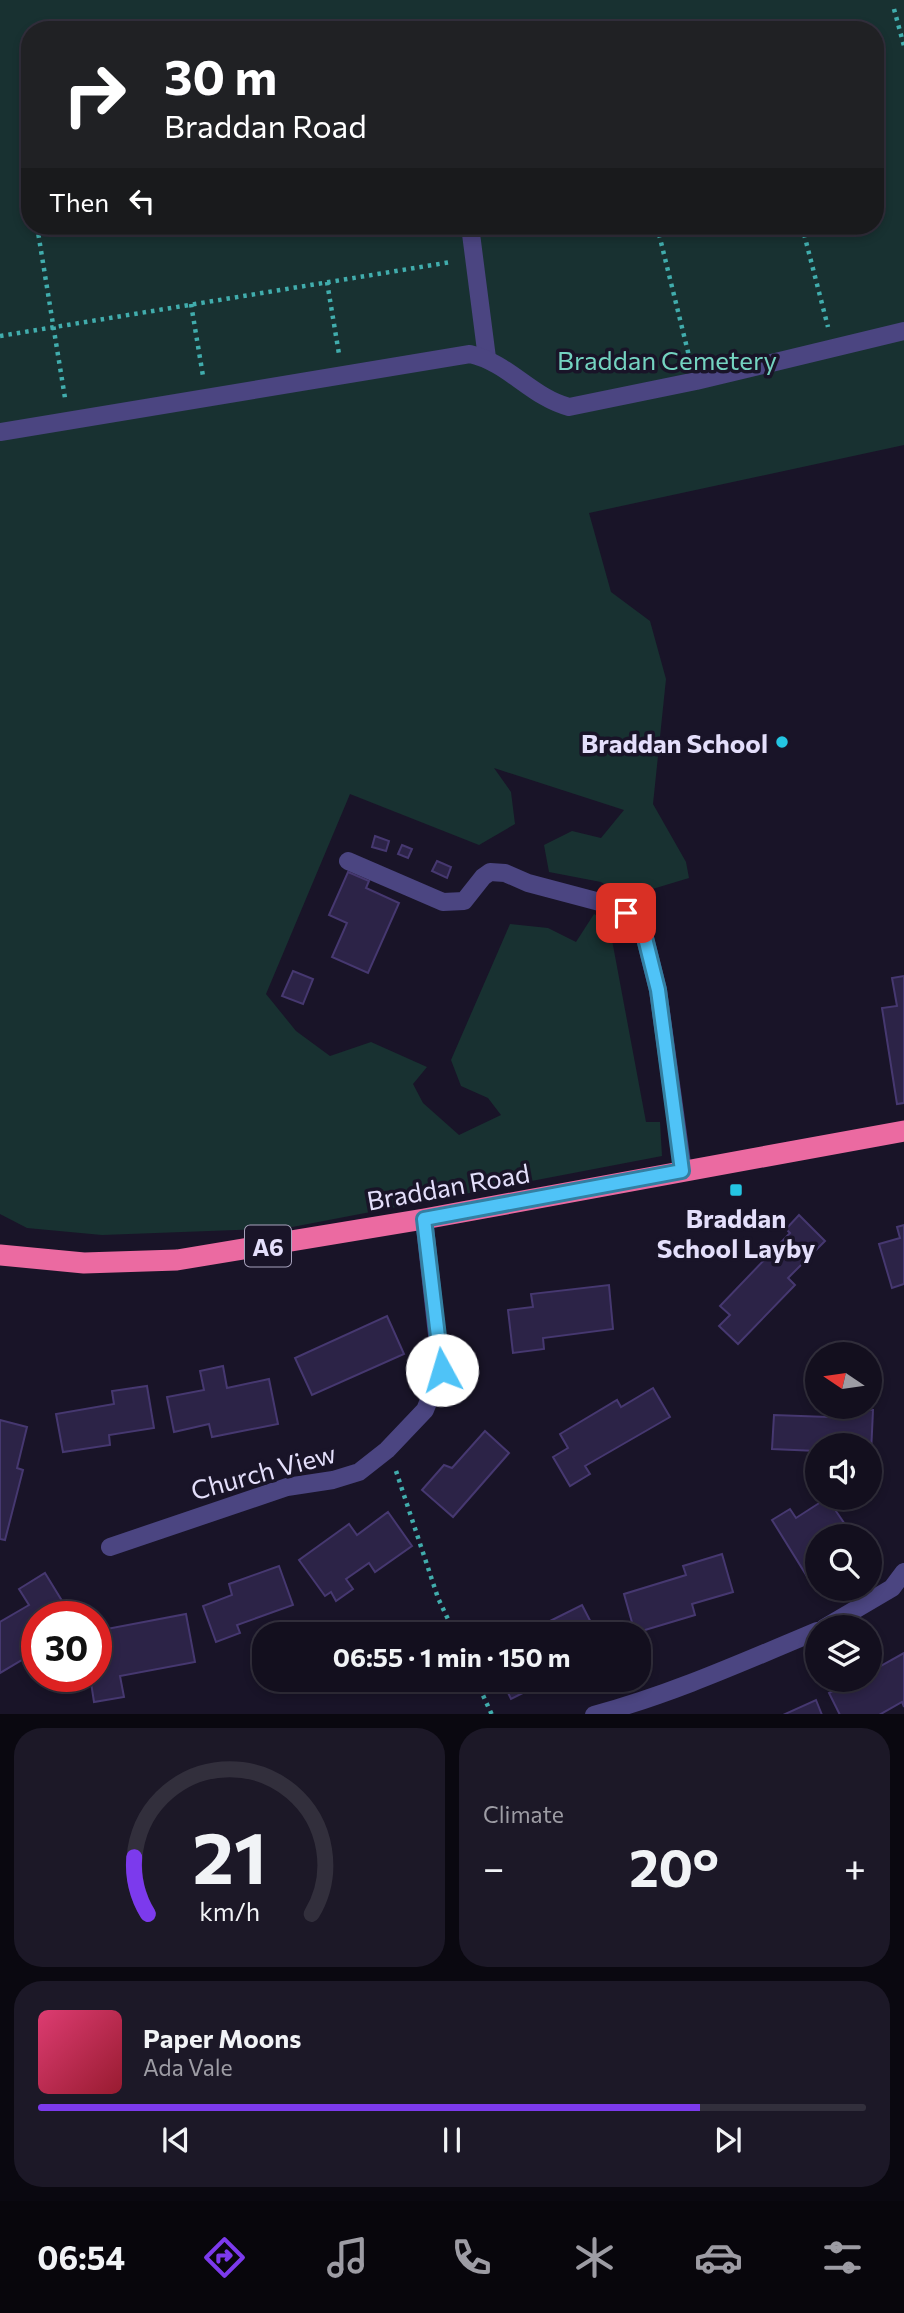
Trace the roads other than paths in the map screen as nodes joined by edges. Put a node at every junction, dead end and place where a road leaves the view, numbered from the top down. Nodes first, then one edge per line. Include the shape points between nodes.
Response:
1 (471, 235) edge
2 (904, 331) edge
3 (486, 358) junction
4 (0, 432) edge
5 (348, 861) dead end
6 (904, 1131) edge
7 (682, 1171) junction
8 (424, 1219) junction
9 (0, 1255) edge
10 (110, 1547) dead end
11 (904, 1572) edge
12 (846, 1615) edge
13 (805, 1636) edge
14 (594, 1714) edge

1 - 3 street
2 - 3 street via 569,407 548,401
3 - 4 street via 470,354
5 - 7 street via 443,902 464,901 490,872 505,873 611,905 641,922 658,990
6 - 7 highway, Braddan Road / A6
7 - 8 highway, Braddan Road / A6
8 - 9 highway, Braddan Road / A6 via 177,1260 84,1264
8 - 10 street, Church View via 442,1370 425,1410 387,1450 359,1472 287,1487
11 - 12 street via 892,1588
13 - 14 street via 693,1684

